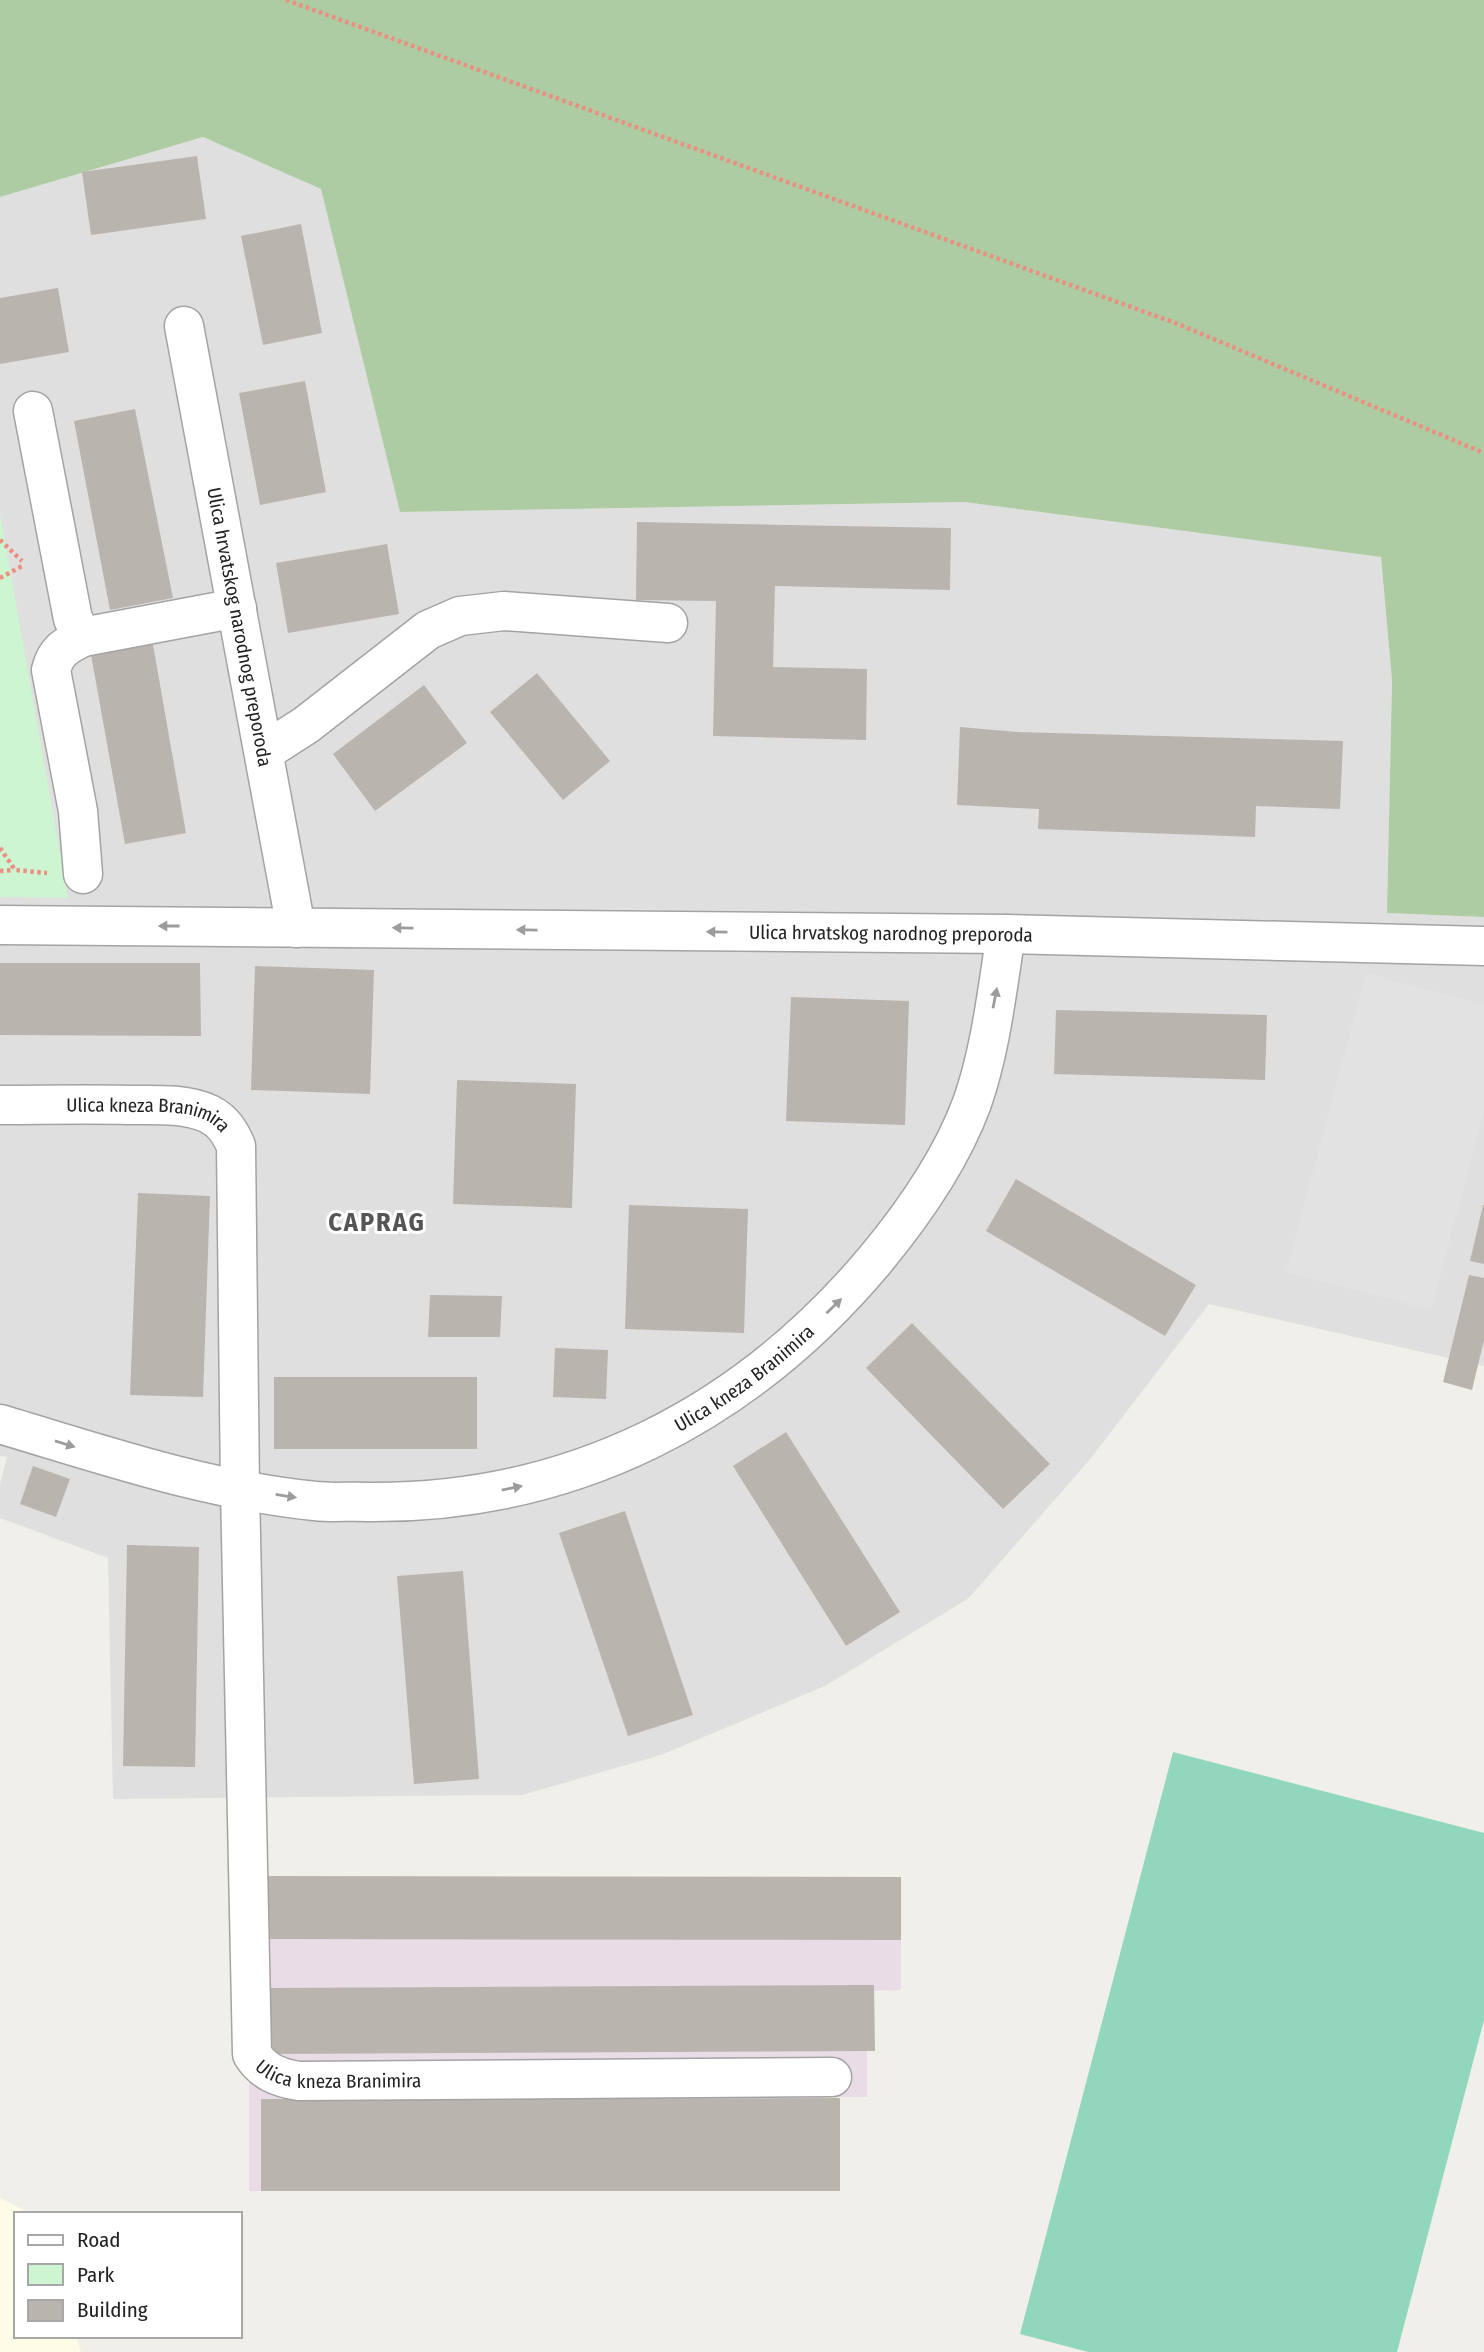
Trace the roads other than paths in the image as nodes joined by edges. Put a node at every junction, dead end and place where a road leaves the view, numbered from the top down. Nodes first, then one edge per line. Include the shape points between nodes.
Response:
1 (184, 327) dead end
2 (33, 411) dead end
3 (237, 608) junction
4 (668, 623) dead end
5 (83, 637) junction
6 (264, 752) junction
7 (67, 874) road end
8 (0, 925) edge
9 (296, 928) junction
10 (1006, 934) junction
11 (1484, 946) edge
12 (0, 1105) edge
13 (0, 1424) edge
14 (240, 1489) junction
15 (832, 2077) dead end

1 - 3 street, Ulica hrvatskog narodnog preporoda
2 - 5 street via 74,619
3 - 5 street
3 - 6 street, Ulica hrvatskog narodnog preporoda
4 - 6 street via 504,611 460,615 428,630
5 - 7 street via 63,647 51,670 78,811
6 - 9 street, Ulica hrvatskog narodnog preporoda
9 -> 8 street, Ulica hrvatskog narodnog preporoda
10 -> 9 street, Ulica hrvatskog narodnog preporoda
10 - 11 street, Ulica hrvatskog narodnog preporoda
14 -> 10 street, Ulica kneza Branimira via 316,1501 395,1502 468,1497 533,1484 611,1458 669,1430 782,1355 840,1302 900,1228 951,1149 972,1102 983,1061
12 - 14 street, Ulica kneza Branimira via 160,1105 207,1113 229,1131 236,1146
13 -> 14 street, Ulica kneza Branimira via 166,1475
14 - 15 street, Ulica kneza Branimira via 252,2054 262,2067 299,2081

